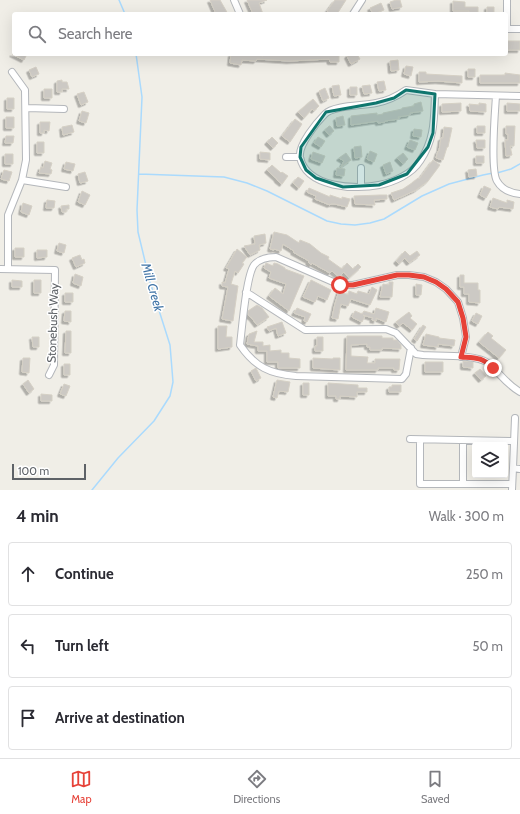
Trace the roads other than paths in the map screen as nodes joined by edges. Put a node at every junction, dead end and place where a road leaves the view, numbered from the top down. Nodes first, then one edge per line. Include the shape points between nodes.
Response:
1 (234, 0) edge
2 (362, 0) edge
3 (507, 0) edge
4 (239, 12) edge
5 (354, 12) edge
6 (507, 12) edge
7 (508, 29) edge
8 (520, 29) edge
9 (12, 72) dead end
10 (435, 94) junction
11 (496, 96) junction
12 (520, 96) edge
13 (26, 108) junction
14 (64, 109) dead end
15 (286, 157) dead end
16 (300, 157) junction
17 (361, 168) dead end
18 (22, 180) junction
19 (361, 186) junction
20 (66, 187) dead end
21 (520, 194) edge
22 (0, 269) edge
23 (8, 269) junction
24 (246, 292) junction
25 (411, 348) junction
26 (461, 357) junction
27 (49, 375) dead end
28 (520, 392) edge
29 (515, 418) dead end
30 (410, 440) dead end
31 (420, 440) junction
32 (463, 440) junction
33 (514, 441) junction
34 (513, 468) junction
35 (520, 468) edge
36 (463, 484) junction
37 (512, 487) edge

1 - 4 street
2 - 5 street
3 - 6 street
7 - 8 street
9 - 13 street via 25,90
10 - 11 street
10 - 16 street via 406,90 394,98 376,103 326,112 304,141
10 - 19 street via 433,133 420,162 407,174 390,181 379,185
11 - 12 street
11 - 21 street via 496,179 501,187 511,193
13 - 14 street
13 - 18 street via 26,160
15 - 16 street
16 - 19 street via 306,170 316,178 343,187
17 - 19 street
18 - 20 street
18 - 23 street via 8,215
22 - 23 street
23 - 27 street, Stonebush Way via 55,270 54,365
24 - 25 street via 305,330 386,329 396,333
24 - 25 street via 240,345 258,364 269,371 296,376 402,379 406,374
24 - 26 street via 252,267 268,257 276,257 340,285 353,285 397,275 424,277 446,289 458,302 466,337
25 - 26 street via 416,354 423,356
26 - 28 street via 478,358 487,362 503,380
29 - 33 street
30 - 31 street
31 - 32 street
31 - 36 street via 420,484
32 - 33 street
32 - 36 street
33 - 34 street
34 - 35 street
34 - 37 street
36 - 37 street

